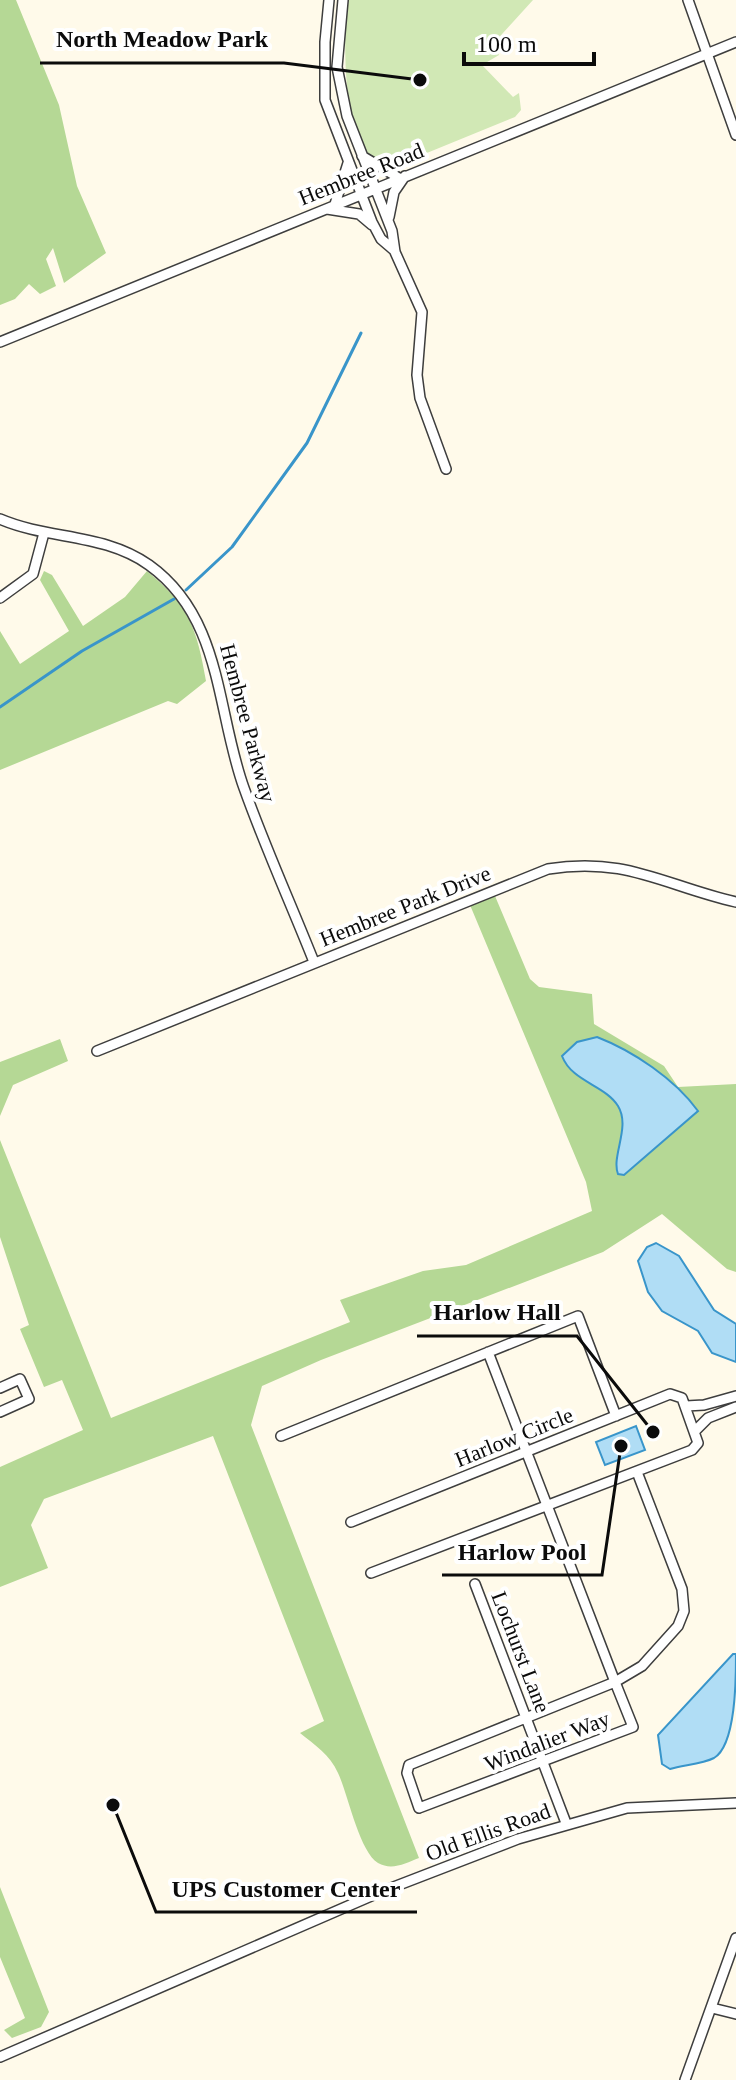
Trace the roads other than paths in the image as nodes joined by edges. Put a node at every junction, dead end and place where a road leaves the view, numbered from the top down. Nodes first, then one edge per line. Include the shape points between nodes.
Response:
1 (329, 0) edge
2 (343, 0) edge
3 (688, 0) edge
4 (736, 42) edge
5 (709, 53) junction
6 (736, 135) edge
7 (362, 156) junction
8 (348, 163) junction
9 (402, 176) junction
10 (375, 188) junction
11 (361, 194) junction
12 (335, 204) junction
13 (324, 208) junction
14 (388, 220) junction
15 (375, 227) junction
16 (395, 252) junction
17 (0, 342) edge
18 (446, 469) dead end
19 (0, 519) edge
20 (44, 533) junction
21 (0, 598) edge
22 (736, 902) edge
23 (314, 962) junction
24 (97, 1051) dead end
25 (488, 1352) junction
26 (0, 1388) edge
27 (736, 1396) edge
28 (686, 1406) junction
29 (736, 1407) edge
30 (0, 1412) edge
31 (616, 1416) junction
32 (696, 1430) junction
33 (281, 1436) dead end
34 (526, 1452) junction
35 (637, 1472) junction
36 (547, 1506) junction
37 (351, 1522) dead end
38 (371, 1573) dead end
39 (475, 1584) dead end
40 (615, 1682) junction
41 (527, 1717) junction
42 (544, 1761) junction
43 (732, 1803) edge
44 (566, 1823) junction
45 (736, 1938) edge
46 (712, 2008) junction
47 (736, 2014) edge
48 (0, 2057) edge
49 (685, 2080) edge

1 - 8 street via 325,100
2 - 7 street via 337,67
3 - 5 street
4 - 5 street, Hembree Road
5 - 6 street
5 - 9 street, Hembree Road
7 - 9 street
7 - 10 street
8 - 11 street
8 - 12 street
9 - 10 street, Hembree Road
9 - 14 street
10 - 11 street, Hembree Road
10 - 14 street
11 - 12 street, Hembree Road
11 - 15 street
12 - 13 street, Hembree Road
13 - 15 street via 359,214
13 - 17 street, Hembree Road
14 - 16 street
15 - 16 street
16 - 18 street via 422,312 420,398
19 - 20 street, Hembree Parkway
20 - 21 street via 33,574
20 - 23 street, Hembree Parkway via 93,540 132,554 166,579 192,611 211,652 243,787
22 - 23 street, Hembree Park Drive via 631,869 570,866 523,877
23 - 24 street, Hembree Park Drive
25 - 31 street via 578,1316
25 - 33 street
25 - 34 street
26 - 30 street via 20,1379 29,1399
27 - 28 street, Harlow Circle
28 - 31 street, Harlow Circle via 670,1394
28 - 32 street
29 - 32 street via 708,1418
31 - 34 street, Harlow Circle
32 - 35 street via 698,1443 692,1450
34 - 36 street
34 - 37 street, Harlow Circle
35 - 36 street
35 - 40 street, Windalier Way via 685,1604 678,1626 635,1672
36 - 38 street
36 - 40 street
39 - 41 street, Lochurst Lane
40 - 41 street
40 - 42 street, Windalier Way via 633,1727
41 - 42 street, Lochurst Lane
41 - 42 street, Windalier Way via 409,1765 419,1808
42 - 44 street, Lochurst Lane
43 - 44 street, Old Ellis Road via 642,1806
44 - 48 street, Old Ellis Road via 392,1887
45 - 46 street
46 - 47 street
46 - 49 street

